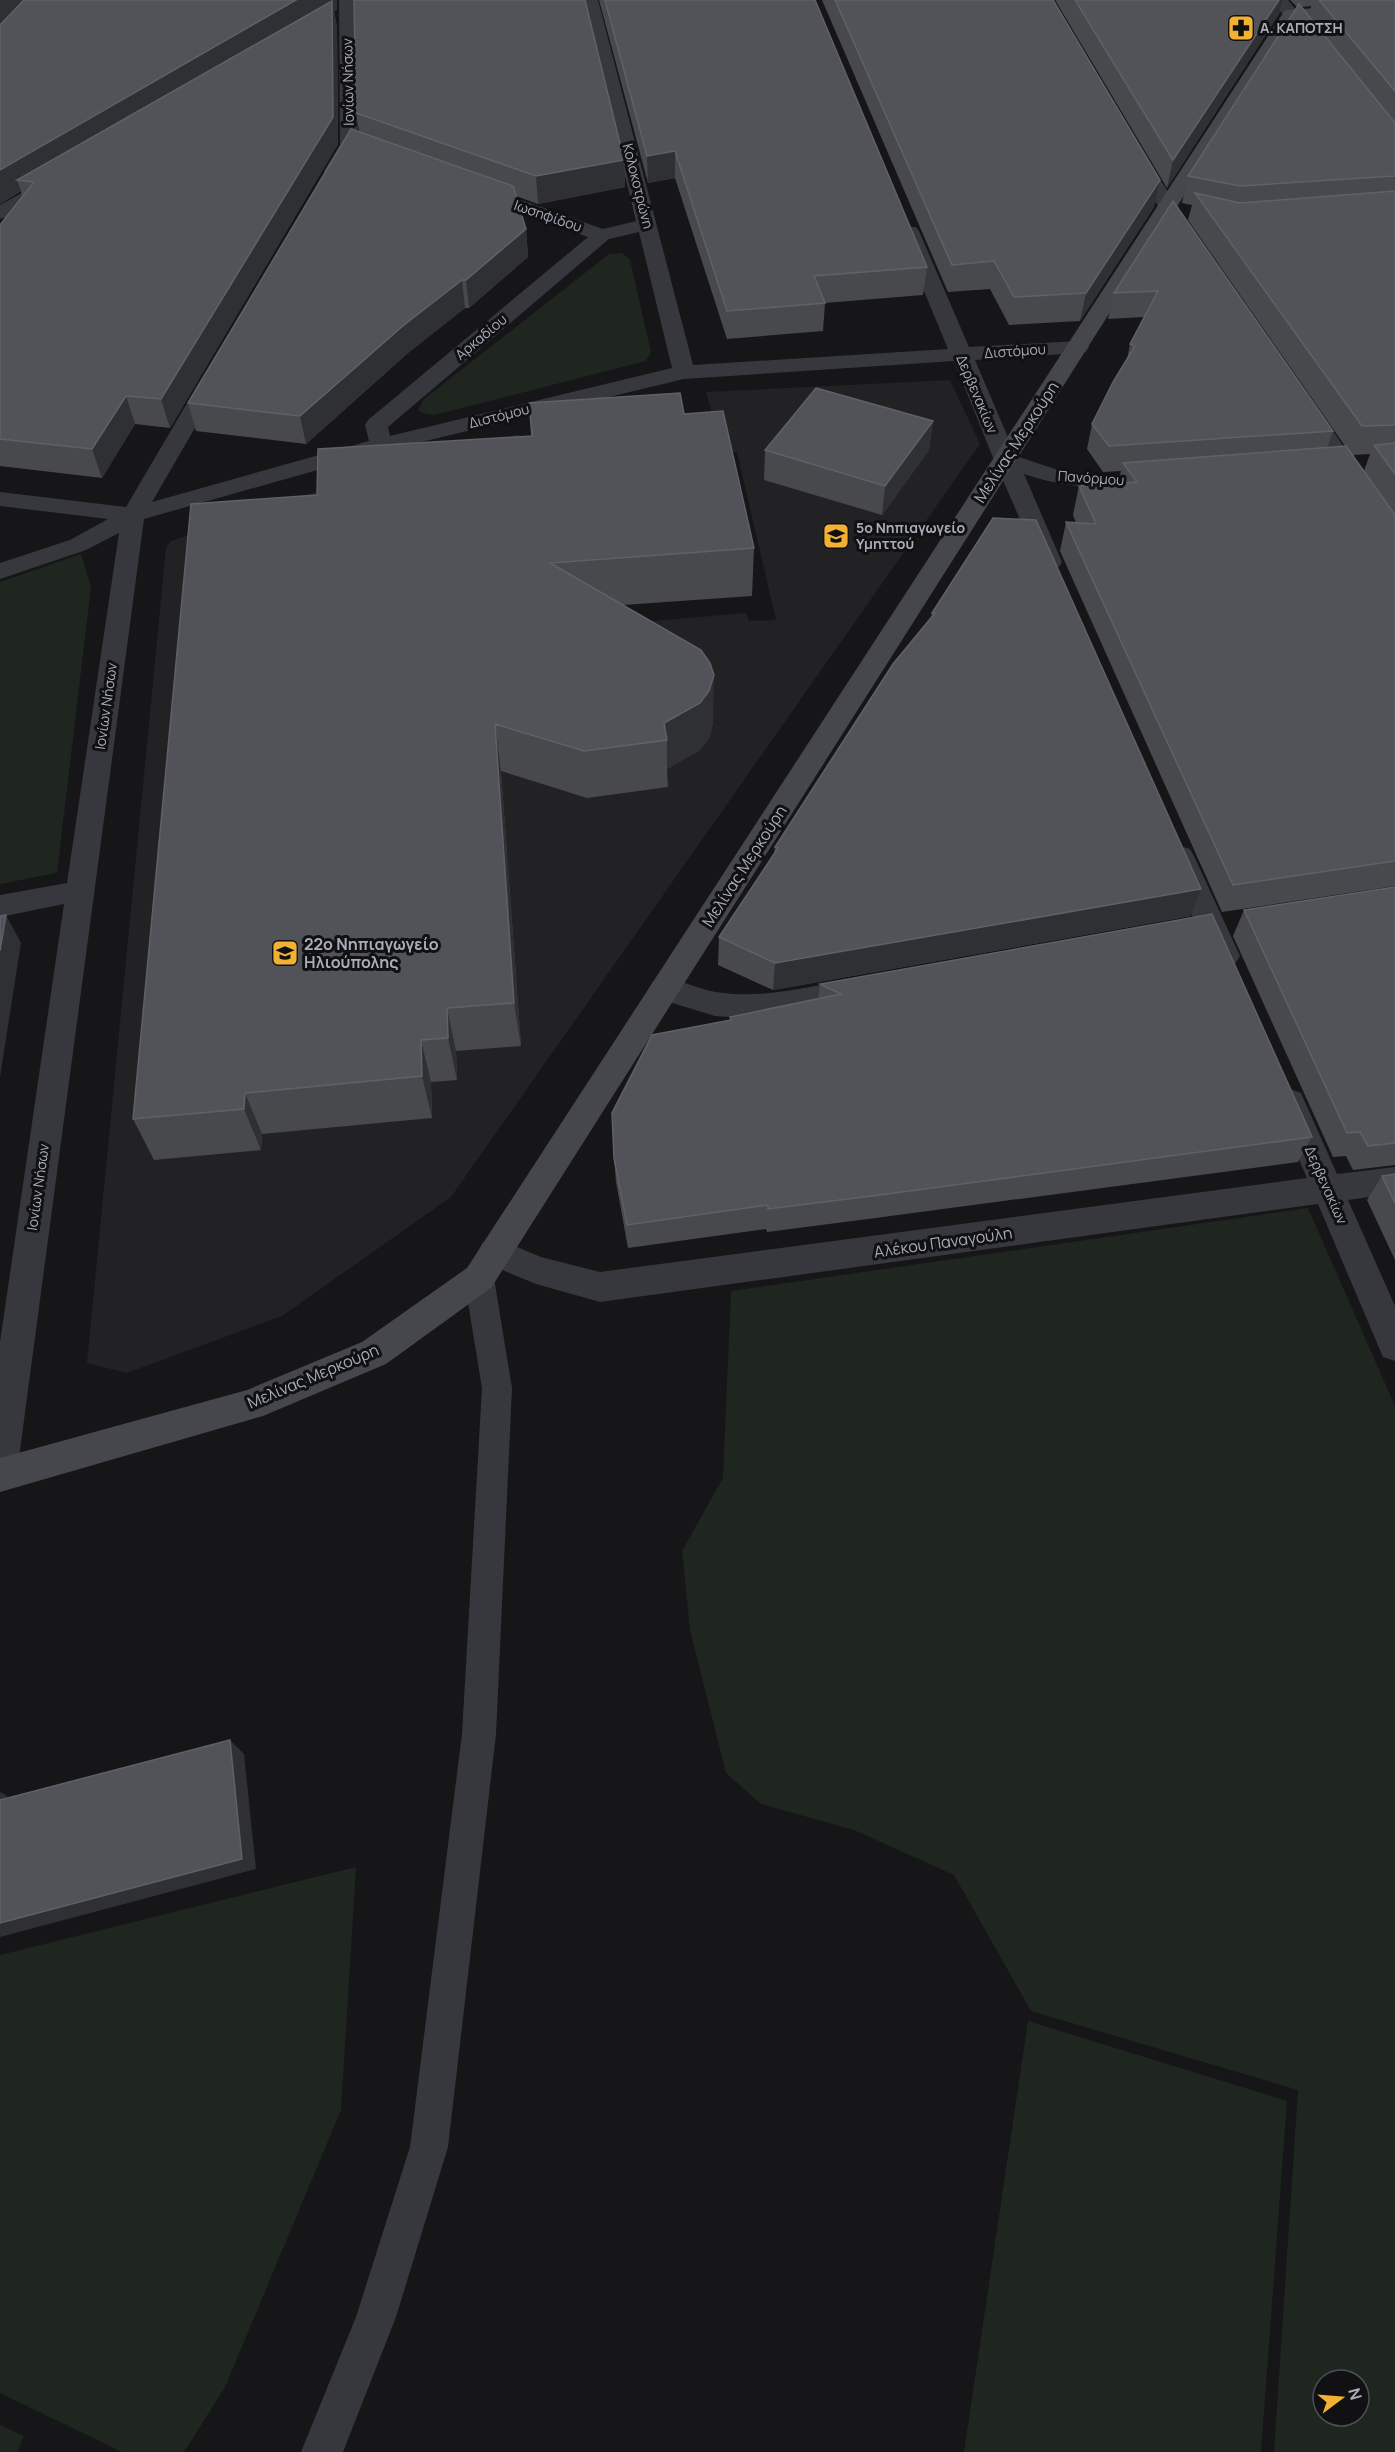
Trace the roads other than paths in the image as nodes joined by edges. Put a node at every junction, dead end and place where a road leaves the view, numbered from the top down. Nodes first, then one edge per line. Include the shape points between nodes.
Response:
1 (590, 0) edge
2 (1285, 7) edge
3 (1395, 8) edge
4 (348, 13) edge
5 (1328, 61) edge
6 (1126, 139) edge
7 (72, 171) edge
8 (459, 184) edge
9 (319, 197) edge
10 (1167, 208) junction
11 (0, 213) edge
12 (903, 215) edge
13 (1199, 215) edge
14 (648, 224) junction
15 (602, 235) junction
16 (1200, 255) edge
17 (1078, 347) junction
18 (229, 351) edge
19 (961, 355) junction
20 (684, 372) junction
21 (1292, 389) edge
22 (381, 445) junction
23 (1005, 460) junction
24 (1355, 464) junction
25 (1322, 467) edge
26 (1182, 477) edge
27 (0, 499) edge
28 (133, 515) junction
29 (1395, 540) edge
30 (0, 571) edge
31 (1062, 590) edge
32 (1168, 828) edge
33 (79, 891) junction
34 (0, 906) edge
35 (1235, 979) edge
36 (886, 984) edge
37 (664, 989) junction
38 (1277, 1074) edge
39 (1395, 1180) edge
40 (1329, 1190) junction
41 (487, 1265) junction
42 (1395, 1346) edge
43 (0, 1465) edge
44 (0, 1475) edge
45 (322, 2452) edge

1 - 14 street, Κολοκοτρώνη
2 - 3 street
2 - 5 street
2 - 10 street, Μελίνας Μερκούρη
4 - 9 street, Ιονίων Νήσων via 360,149
6 - 10 street
7 - 11 street
8 - 15 street, Ιωσηφίδου
10 - 13 street
10 - 16 street
10 - 17 street, Μελίνας Μερκούρη
12 - 19 street, Δερβενακίων
14 - 15 street, Ιωσηφίδου
14 - 20 street, Κολοκοτρώνη
15 - 22 street, Αρκαδίου via 376,425
17 - 19 street, Διστόμου
17 - 23 street, Μελίνας Μερκούρη
18 - 28 street, Ιονίων Νήσων
19 - 20 street, Διστόμου
19 - 23 street, Δερβενακίων
20 - 22 street, Διστόμου
21 - 24 street
22 - 28 street, Διστόμου
23 - 26 street, Πανόρμου via 1055,477 1112,482
23 - 31 street, Δερβενακίων
23 - 37 street, Μελίνας Μερκούρη
24 - 25 street
24 - 29 street
27 - 28 street, Διστόμου
28 - 30 street via 78,545
28 - 33 street, Ιονίων Νήσων
32 - 35 street
33 - 34 street
33 - 43 street, Ιονίων Νήσων
36 - 37 street via 759,1007 716,1004
37 - 41 street, Μελίνας Μερκούρη
38 - 40 street, Δερβενακίων
39 - 40 street, Αλέκου Παναγούλη
40 - 41 street, Αλέκου Παναγούλη via 600,1287 536,1270
40 - 42 street, Δερβενακίων
41 - 44 street, Μελίνας Μερκούρη via 374,1353 250,1405
41 - 45 lane via 497,1388 479,1734 429,2146 376,2317

